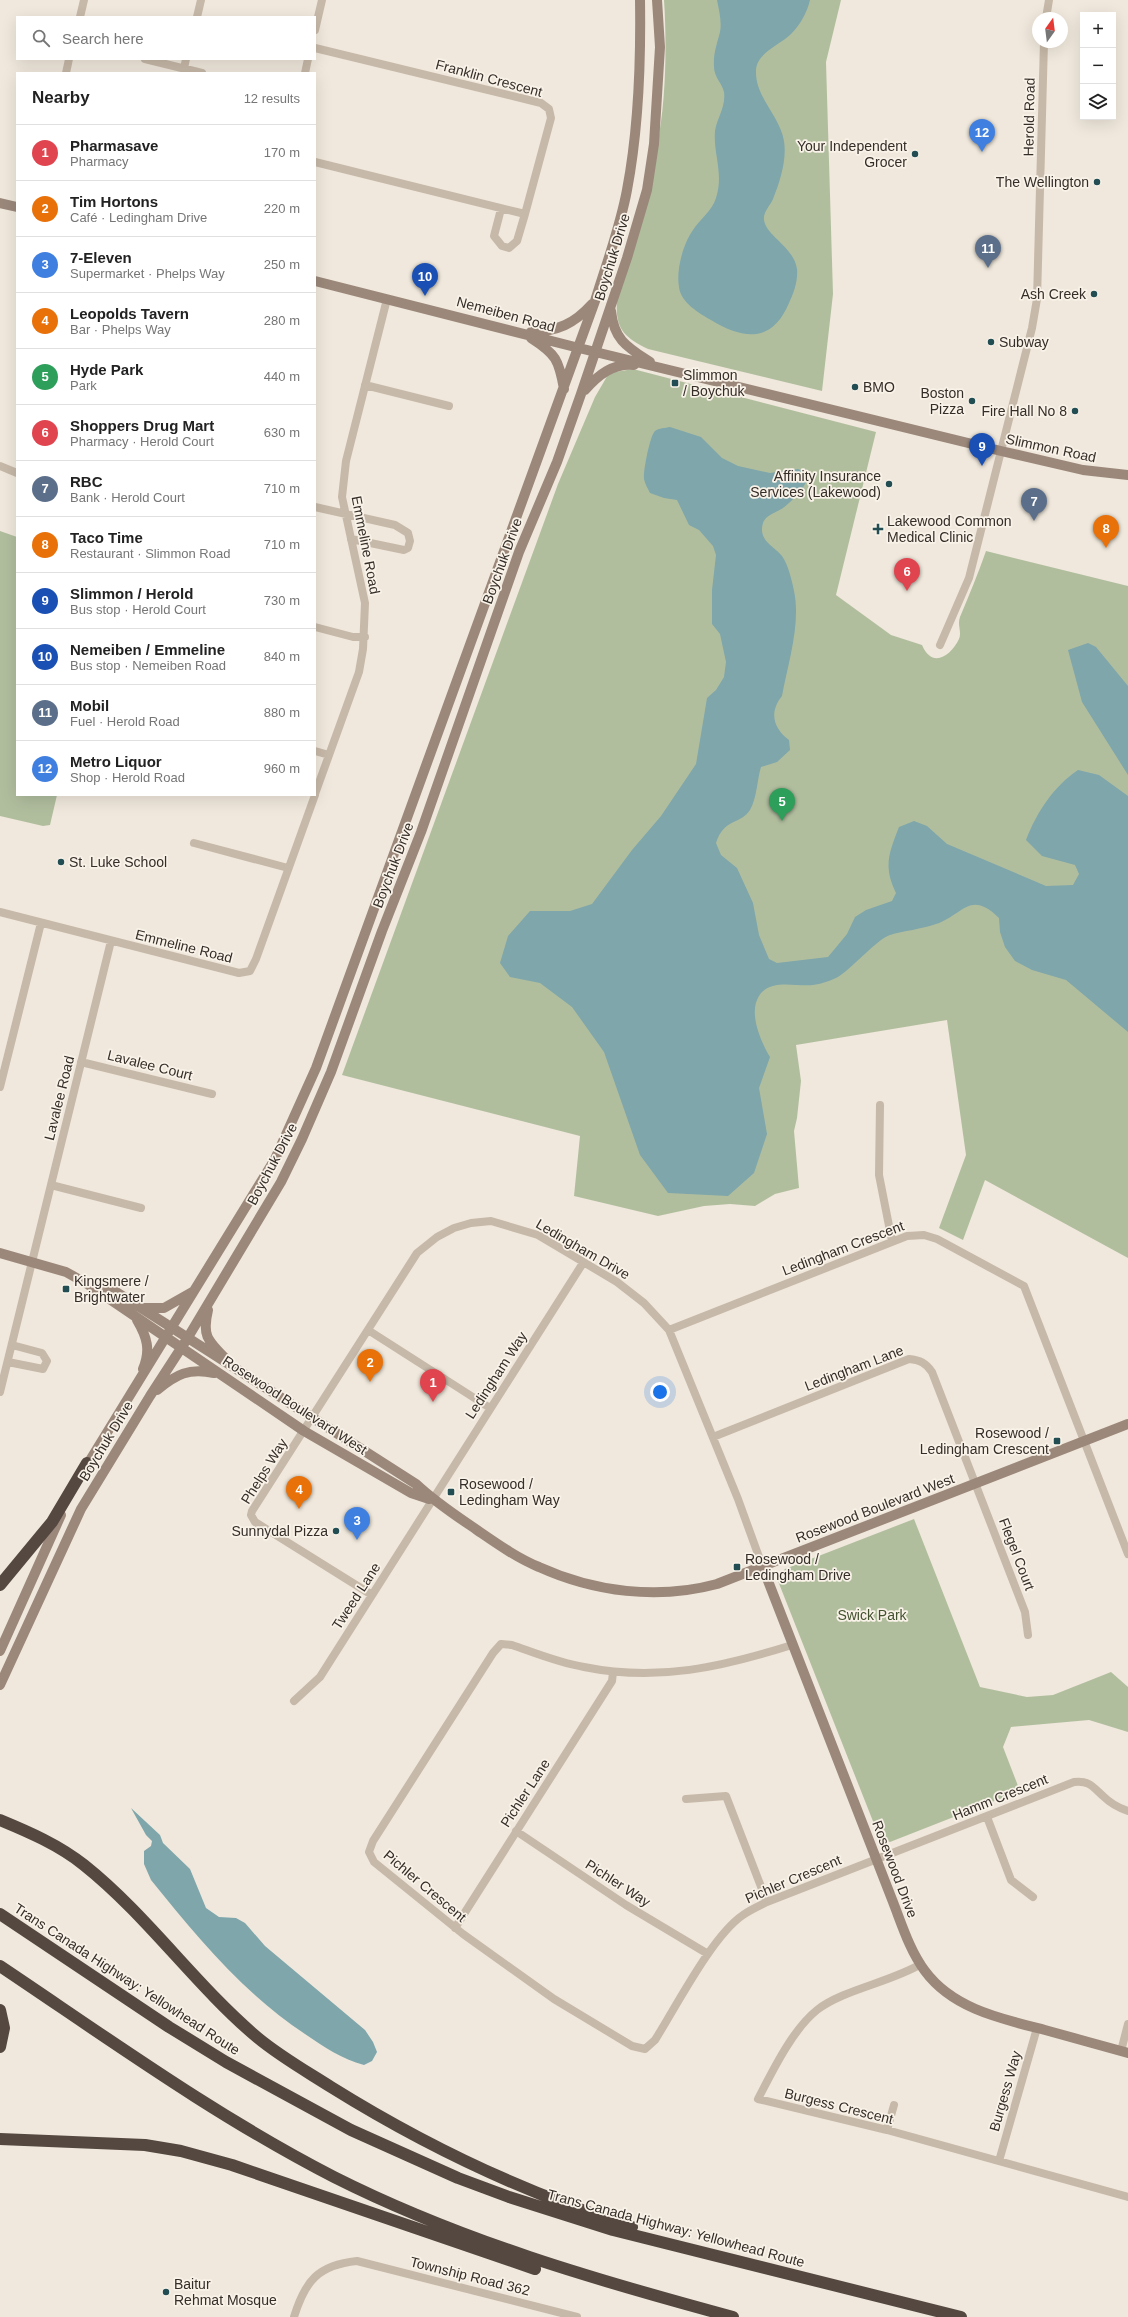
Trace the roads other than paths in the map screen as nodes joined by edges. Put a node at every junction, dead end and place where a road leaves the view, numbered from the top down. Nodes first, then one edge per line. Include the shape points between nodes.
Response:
1 (84, 0) edge
2 (201, 0) edge
3 (322, 0) edge
4 (640, 0) edge
5 (657, 0) edge
6 (1049, 0) edge
7 (1047, 12) edge
8 (80, 16) edge
9 (197, 16) edge
10 (316, 26) edge
11 (316, 48) edge
12 (1044, 48) edge
13 (69, 60) edge
14 (149, 60) edge
15 (186, 60) edge
16 (308, 60) edge
17 (183, 71) edge
18 (66, 72) edge
19 (305, 72) edge
20 (316, 162) edge
21 (0, 203) edge
22 (16, 207) edge
23 (501, 208) junction
24 (525, 214) junction
25 (316, 281) edge
26 (387, 298) junction
27 (595, 301) junction
28 (610, 310) junction
29 (523, 332) junction
30 (579, 348) junction
31 (596, 352) junction
32 (656, 366) junction
33 (365, 385) junction
34 (564, 390) junction
35 (582, 393) junction
36 (449, 406) dead end
37 (1001, 451) junction
38 (0, 466) edge
39 (16, 473) edge
40 (1128, 475) edge
41 (316, 507) edge
42 (345, 513) junction
43 (351, 539) junction
44 (316, 627) edge
45 (364, 637) junction
46 (940, 645) dead end
47 (316, 751) edge
48 (329, 755) junction
49 (316, 792) edge
50 (315, 796) edge
51 (194, 843) dead end
52 (288, 868) junction
53 (0, 912) edge
54 (42, 923) junction
55 (111, 941) junction
56 (81, 1062) junction
57 (0, 1087) edge
58 (212, 1094) dead end
59 (880, 1105) dead end
60 (51, 1185) junction
61 (141, 1208) dead end
62 (892, 1242) junction
63 (0, 1253) edge
64 (33, 1262) junction
65 (583, 1263) junction
66 (89, 1284) junction
67 (196, 1290) junction
68 (211, 1300) junction
69 (141, 1308) junction
70 (136, 1318) junction
71 (173, 1329) junction
72 (368, 1330) junction
73 (669, 1330) junction
74 (166, 1338) junction
75 (187, 1339) junction
76 (12, 1345) junction
77 (181, 1349) junction
78 (8, 1362) junction
79 (2, 1371) edge
80 (220, 1374) junction
81 (242, 1374) junction
82 (134, 1389) junction
83 (0, 1392) edge
84 (150, 1396) junction
85 (490, 1408) junction
86 (312, 1418) junction
87 (1128, 1424) edge
88 (304, 1431) junction
89 (713, 1437) junction
90 (1083, 1442) junction
91 (87, 1463) junction
92 (976, 1484) junction
93 (433, 1500) junction
94 (1128, 1554) edge
95 (763, 1568) junction
96 (0, 1585) edge
97 (372, 1595) junction
98 (1028, 1635) dead end
99 (792, 1645) junction
100 (0, 1651) edge
101 (613, 1672) junction
102 (0, 1684) edge
103 (294, 1701) dead end
104 (686, 1798) dead end
105 (1128, 1811) edge
106 (0, 1815) edge
107 (987, 1817) junction
108 (0, 1820) edge
109 (516, 1831) junction
110 (32, 1834) junction
111 (876, 1859) junction
112 (1033, 1897) dead end
113 (767, 1902) junction
114 (0, 1914) edge
115 (455, 1928) junction
116 (708, 1954) junction
117 (920, 1964) junction
118 (0, 1966) edge
119 (0, 2010) edge
120 (1128, 2024) edge
121 (1037, 2028) junction
122 (0, 2047) edge
123 (1125, 2052) edge
124 (894, 2105) dead end
125 (887, 2130) junction
126 (0, 2139) edge
127 (999, 2161) junction
128 (1128, 2197) edge
129 (761, 2268) junction
130 (294, 2317) edge
131 (576, 2317) edge
132 (729, 2317) edge
133 (733, 2317) edge
134 (961, 2317) edge

1 - 8 street
2 - 9 street
3 - 10 street
4 - 27 main road, Boychuk Drive via 641,68 636,133 627,192
5 - 28 main road, Boychuk Drive via 660,47 654,144 646,190
6 - 7 street
11 - 24 street, Franklin Crescent via 541,104 549,109 552,118
12 - 37 street, Herold Road via 1037,299
13 - 18 street
14 - 17 street
15 - 17 street
16 - 19 street
20 - 23 street
21 - 22 main road
23 - 24 street
23 - 24 street via 494,236 502,246 508,248 516,242
25 - 26 main road, Nemeiben Road
26 - 29 main road, Nemeiben Road
26 - 33 street, Emmeline Road
27 - 29 main road via 581,317 561,328
27 - 30 main road, Boychuk Drive
28 - 31 main road, Boychuk Drive
28 - 32 main road via 618,338
29 - 30 main road, Nemeiben Road
29 - 34 main road via 555,356 560,367
30 - 31 main road, Nemeiben Road
30 - 34 main road, Boychuk Drive
31 - 32 main road, Slimmon Road
31 - 35 main road, Boychuk Drive
32 - 35 main road via 616,366 596,377
32 - 37 main road, Slimmon Road
33 - 36 street
33 - 42 street, Emmeline Road via 346,461 342,497
34 - 67 main road, Boychuk Drive via 299,1108 275,1159
35 - 68 main road, Boychuk Drive via 557,462 519,552 421,832 331,1072 302,1140 280,1182
37 - 40 main road, Slimmon Road via 1083,470
37 - 46 street, Herold Road via 969,578
38 - 39 street
41 - 42 street
42 - 43 street, Emmeline Road
42 - 43 street via 403,528 408,533 410,541 408,548 398,550
43 - 45 street, Emmeline Road via 363,592
44 - 45 street via 353,637
45 - 48 street, Emmeline Road via 359,672
47 - 48 street
48 - 49 street, Emmeline Road
50 - 52 street, Emmeline Road
51 - 52 street
52 - 55 street, Emmeline Road via 250,971 239,973
53 - 54 street, Emmeline Road
54 - 55 street, Emmeline Road
54 - 57 street
55 - 56 street, Lavalee Road
56 - 58 street, Lavalee Court
56 - 60 street, Lavalee Road
59 - 62 street via 880,1175
60 - 61 street
60 - 64 street, Lavalee Road
62 - 73 street, Ledingham Crescent
62 - 90 street, Ledingham Crescent via 907,1236 929,1237 959,1250 1024,1286
63 - 64 main road
64 - 66 main road via 66,1272
64 - 76 street, Lavalee Road
65 - 72 street, Ledingham Drive via 538,1235 512,1226 491,1221 454,1228 437,1237 417,1253
65 - 73 street, Ledingham Drive via 622,1286 644,1303
65 - 85 street, Ledingham Way
66 - 69 main road, Rosewood Boulevard West via 113,1290
66 - 70 main road, Rosewood Boulevard West
67 - 69 main road via 164,1308
67 - 71 main road, Boychuk Drive
68 - 75 main road, Boychuk Drive
68 - 81 main road via 206,1321 208,1339
69 - 71 main road, Rosewood Boulevard West
70 - 74 main road, Rosewood Boulevard West
70 - 82 main road via 146,1336 148,1350
71 - 74 main road, Boychuk Drive
71 - 75 main road, Rosewood Boulevard West
72 - 85 street
72 - 86 street, Ledingham Drive
73 - 89 street, Ledingham Drive
74 - 77 main road, Rosewood Boulevard West
74 - 82 main road, Boychuk Drive
75 - 77 main road, Boychuk Drive
75 - 81 main road, Rosewood Boulevard West
76 - 78 street, Lavalee Road
76 - 78 street via 42,1353 47,1361 43,1369
77 - 80 main road, Rosewood Boulevard West
77 - 84 main road, Boychuk Drive
78 - 79 street, Lavalee Road
79 - 83 street, Lavalee Road
80 - 84 main road via 198,1369 184,1372
80 - 88 main road, Rosewood Boulevard West
81 - 86 main road, Rosewood Boulevard West
82 - 91 main road, Boychuk Drive
84 - 102 main road, Boychuk Drive via 81,1509
85 - 93 street, Ledingham Way
86 - 88 street, Phelps Way
86 - 93 main road, Rosewood Boulevard West via 416,1484
87 - 90 main road, Rosewood Boulevard West
88 - 93 main road, Rosewood Boulevard West via 411,1493
88 - 97 street, Phelps Way via 251,1515 265,1528
89 - 92 street, Ledingham Lane via 909,1359 919,1360 927,1364 932,1372
89 - 95 street, Ledingham Drive
90 - 92 main road, Rosewood Boulevard West
90 - 94 street, Ledingham Crescent
91 - 96 highway via 52,1522
91 - 100 main road, Boychuk Drive
92 - 95 main road, Rosewood Boulevard West
92 - 98 street, Flegel Court via 1025,1612
93 - 95 main road, Rosewood Boulevard West via 538,1567 575,1581 611,1589 640,1592 695,1590
93 - 97 street, Tweed Lane
95 - 99 main road, Rosewood Drive
97 - 103 street, Tweed Lane via 320,1677
99 - 101 street, Pichler Crescent via 739,1662 679,1673
99 - 111 main road, Rosewood Drive
101 - 109 street, Pichler Lane via 612,1681
101 - 115 street, Pichler Crescent via 584,1667 501,1644 493,1652 373,1841 369,1852 374,1862
104 - 113 street via 726,1796
105 - 107 street, Hamm Crescent via 1104,1797 1084,1780
106 - 110 highway
107 - 111 street, Hamm Crescent
107 - 112 street via 1010,1880
108 - 110 highway
109 - 115 street, Pichler Lane
109 - 116 street, Pichler Way via 626,1905
110 - 129 highway via 67,1853 101,1879 228,2012 258,2038 292,2064 358,2104 398,2127 558,2200 607,2219
111 - 113 street, Pichler Crescent
111 - 117 main road, Rosewood Drive via 914,1955
113 - 116 street, Pichler Crescent via 742,1916 726,1930
114 - 129 highway, Trans Canada Highway: Yellowhead Route via 226,2062 351,2130 411,2158 458,2178 551,2211 613,2230
115 - 116 street, Pichler Crescent via 554,1999 632,2046 645,2050 655,2040
117 - 121 main road, Rosewood Drive via 942,1989 962,2004 992,2016
117 - 125 street, Burgess Crescent via 817,2010 799,2031 758,2099
118 - 133 highway via 203,2101 335,2177 447,2227 526,2257
119 - 122 highway via 4,2028
120 - 123 street
121 - 123 main road, Rosewood Drive
121 - 127 street, Burgess Way
124 - 125 street
125 - 127 street, Burgess Crescent
126 - 132 highway via 129,2144 181,2151 232,2165 498,2257 621,2295
127 - 128 street, Burgess Crescent
129 - 134 highway, Trans Canada Highway: Yellowhead Route
130 - 131 street, Township Road 362 via 306,2286 316,2275 328,2267 356,2261

